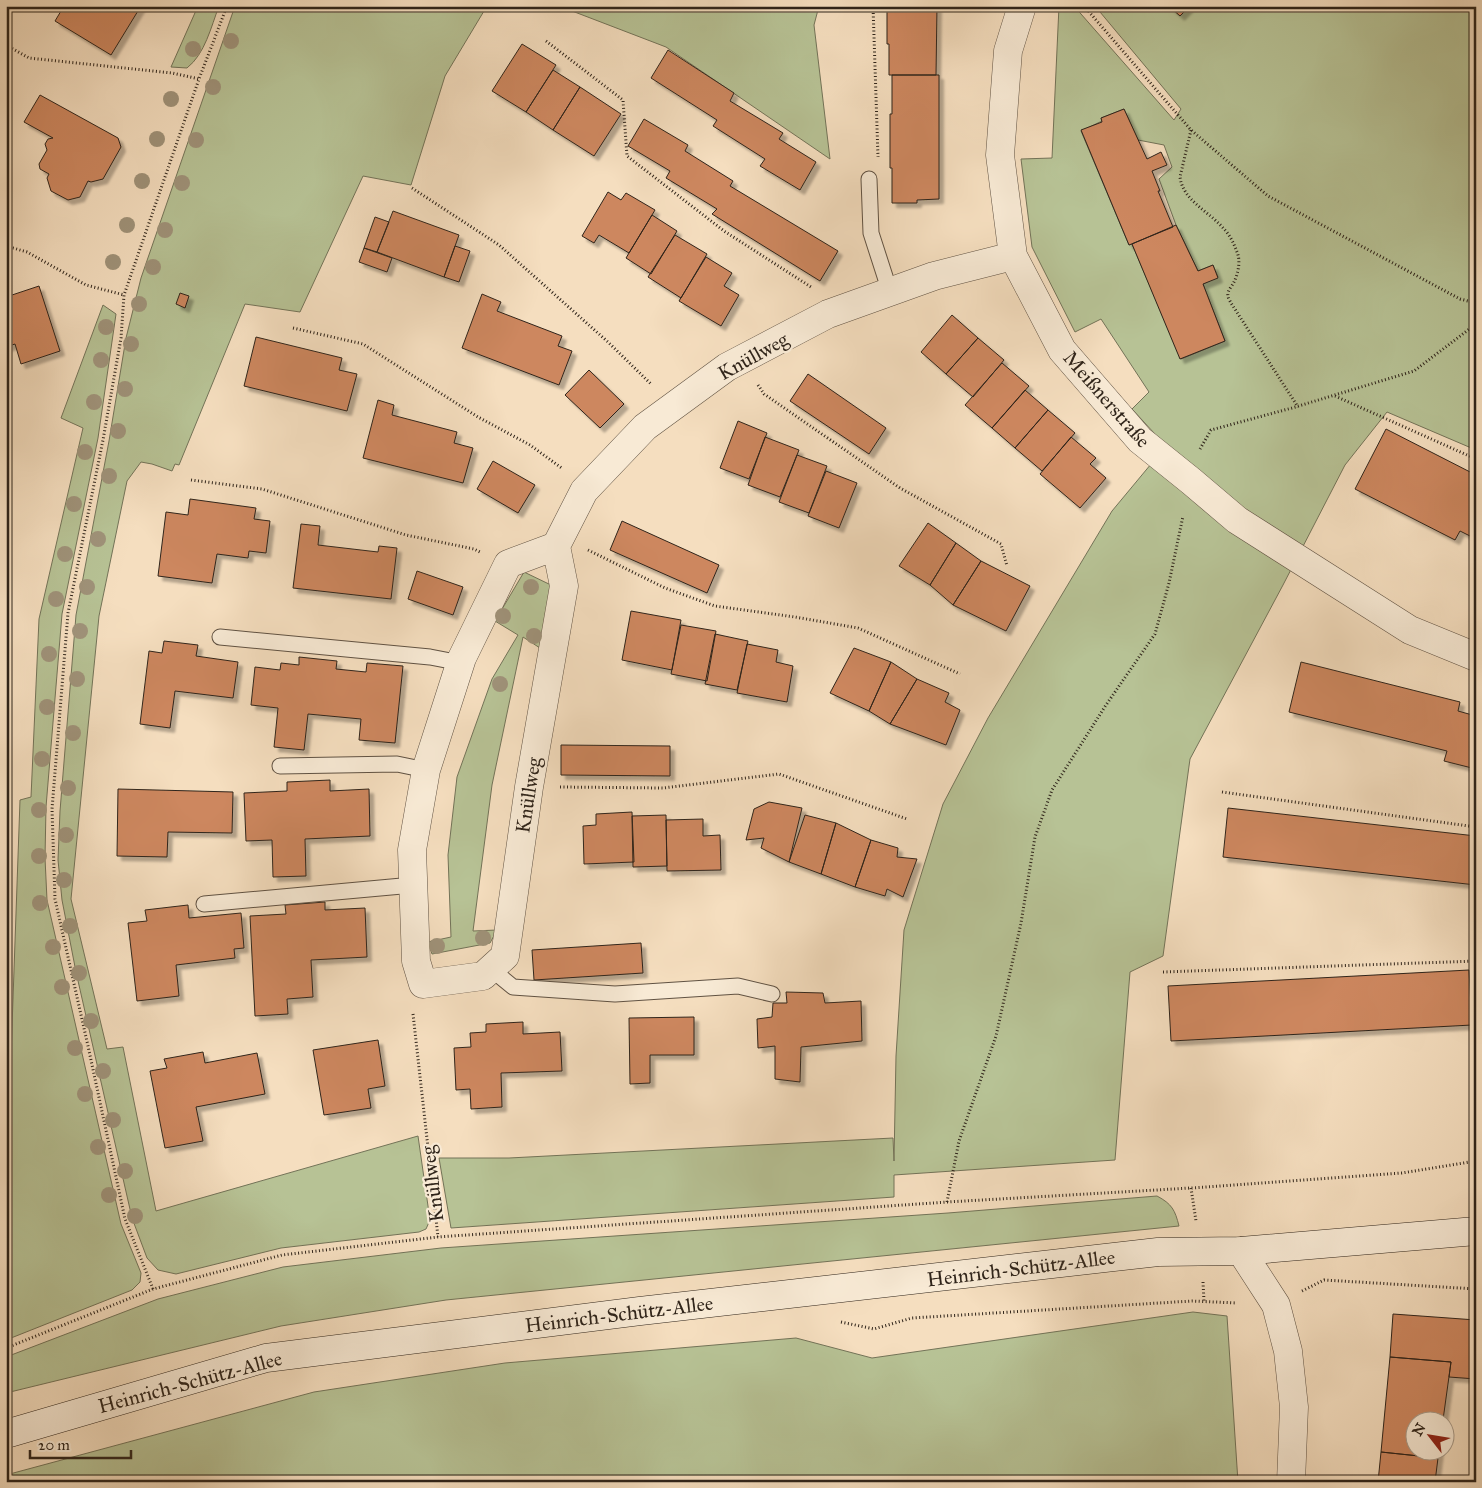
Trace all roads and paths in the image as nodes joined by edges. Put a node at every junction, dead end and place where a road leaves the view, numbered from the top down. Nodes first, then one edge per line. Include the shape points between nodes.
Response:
1 (227, 6) edge
2 (873, 6) edge
3 (1022, 6) edge
4 (1084, 6) edge
5 (546, 41) dead end
6 (6, 45) edge
7 (199, 79) junction
8 (1191, 130) junction
9 (868, 179) joint
10 (412, 188) dead end
11 (6, 246) edge
12 (1013, 256) junction
13 (890, 292) junction
14 (124, 295) junction
15 (1476, 303) edge
16 (841, 310) junction
17 (1476, 324) edge
18 (293, 328) dead end
19 (741, 360) junction
20 (1334, 396) junction
21 (674, 406) junction
22 (1298, 407) junction
23 (1476, 459) edge
24 (191, 480) dead end
25 (1191, 481) junction
26 (588, 486) junction
27 (558, 542) junction
28 (508, 564) junction
29 (1007, 566) dead end
30 (220, 637) dead end
31 (1476, 656) edge
32 (461, 663) junction
33 (960, 674) dead end
34 (280, 766) dead end
35 (426, 770) junction
36 (529, 786) junction
37 (1222, 792) dead end
38 (907, 819) dead end
39 (1476, 827) edge
40 (413, 885) junction
41 (204, 904) dead end
42 (1476, 961) edge
43 (490, 969) junction
44 (1163, 972) dead end
45 (423, 984) junction
46 (772, 994) dead end
47 (1476, 1161) edge
48 (947, 1202) junction
49 (1476, 1231) edge
50 (438, 1237) junction
51 (1241, 1251) junction
52 (152, 1289) junction
53 (1476, 1289) edge
54 (1276, 1305) junction
55 (837, 1320) dead end
56 (6, 1348) edge
57 (6, 1434) edge
58 (1291, 1482) edge

1 - 7 path
2 - 9 path via 879,179
3 - 12 street, Meißnerstraße via 1008,51 1000,155
4 - 8 path
5 - 16 path via 623,100 627,156 724,231
6 - 7 path via 29,58 172,73
7 - 14 path
8 - 15 path via 1268,196 1460,299
8 - 22 path via 1181,185 1230,238 1239,262 1228,296
9 - 13 lane via 871,233
10 - 21 path via 499,245
11 - 14 path via 27,252 86,285
12 - 13 street, Knüllweg via 934,276
12 - 25 street, Meißnerstraße via 1062,350 1140,440
13 - 16 street, Knüllweg
14 - 52 path via 103,440 68,614 52,819 55,899 125,1220
16 - 19 street, Knüllweg
17 - 20 path via 1414,371
18 - 26 path via 363,344 478,417 530,445
19 - 21 street, Knüllweg
19 - 29 path via 764,394 900,488 1001,544
20 - 22 path
20 - 23 path
21 - 26 street, Knüllweg via 645,427
22 - 25 path via 1211,430 1200,449
24 - 28 path via 262,489 406,535 474,549
25 - 31 street, Meißnerstraße via 1237,520 1410,630
25 - 48 path via 1155,634 1052,790 1035,837 1022,923 996,1036 959,1141
26 - 27 street, Knüllweg
27 - 28 street
27 - 33 path via 715,606 858,628
27 - 36 street, Knüllweg via 564,586
28 - 32 street
30 - 32 lane via 430,657
32 - 35 street
34 - 35 lane via 397,764
35 - 40 street via 412,850
36 - 38 path via 663,788 779,774
36 - 43 street, Knüllweg via 505,956
37 - 39 path
40 - 41 lane
40 - 45 street via 416,961
42 - 44 path
43 - 45 street, Knüllweg via 482,976
43 - 46 lane via 513,987 615,994 738,986
45 - 50 path, Knüllweg via 413,1006
47 - 48 path via 1392,1173
48 - 50 path
49 - 51 street, Heinrich-Schütz-Allee
50 - 52 path via 282,1255
51 - 54 street
51 - 57 street, Heinrich-Schütz-Allee via 1158,1252 640,1311 266,1358
52 - 56 path
53 - 54 path via 1324,1280
54 - 55 path via 1192,1301 912,1318 874,1329
54 - 58 street via 1288,1351 1294,1407

